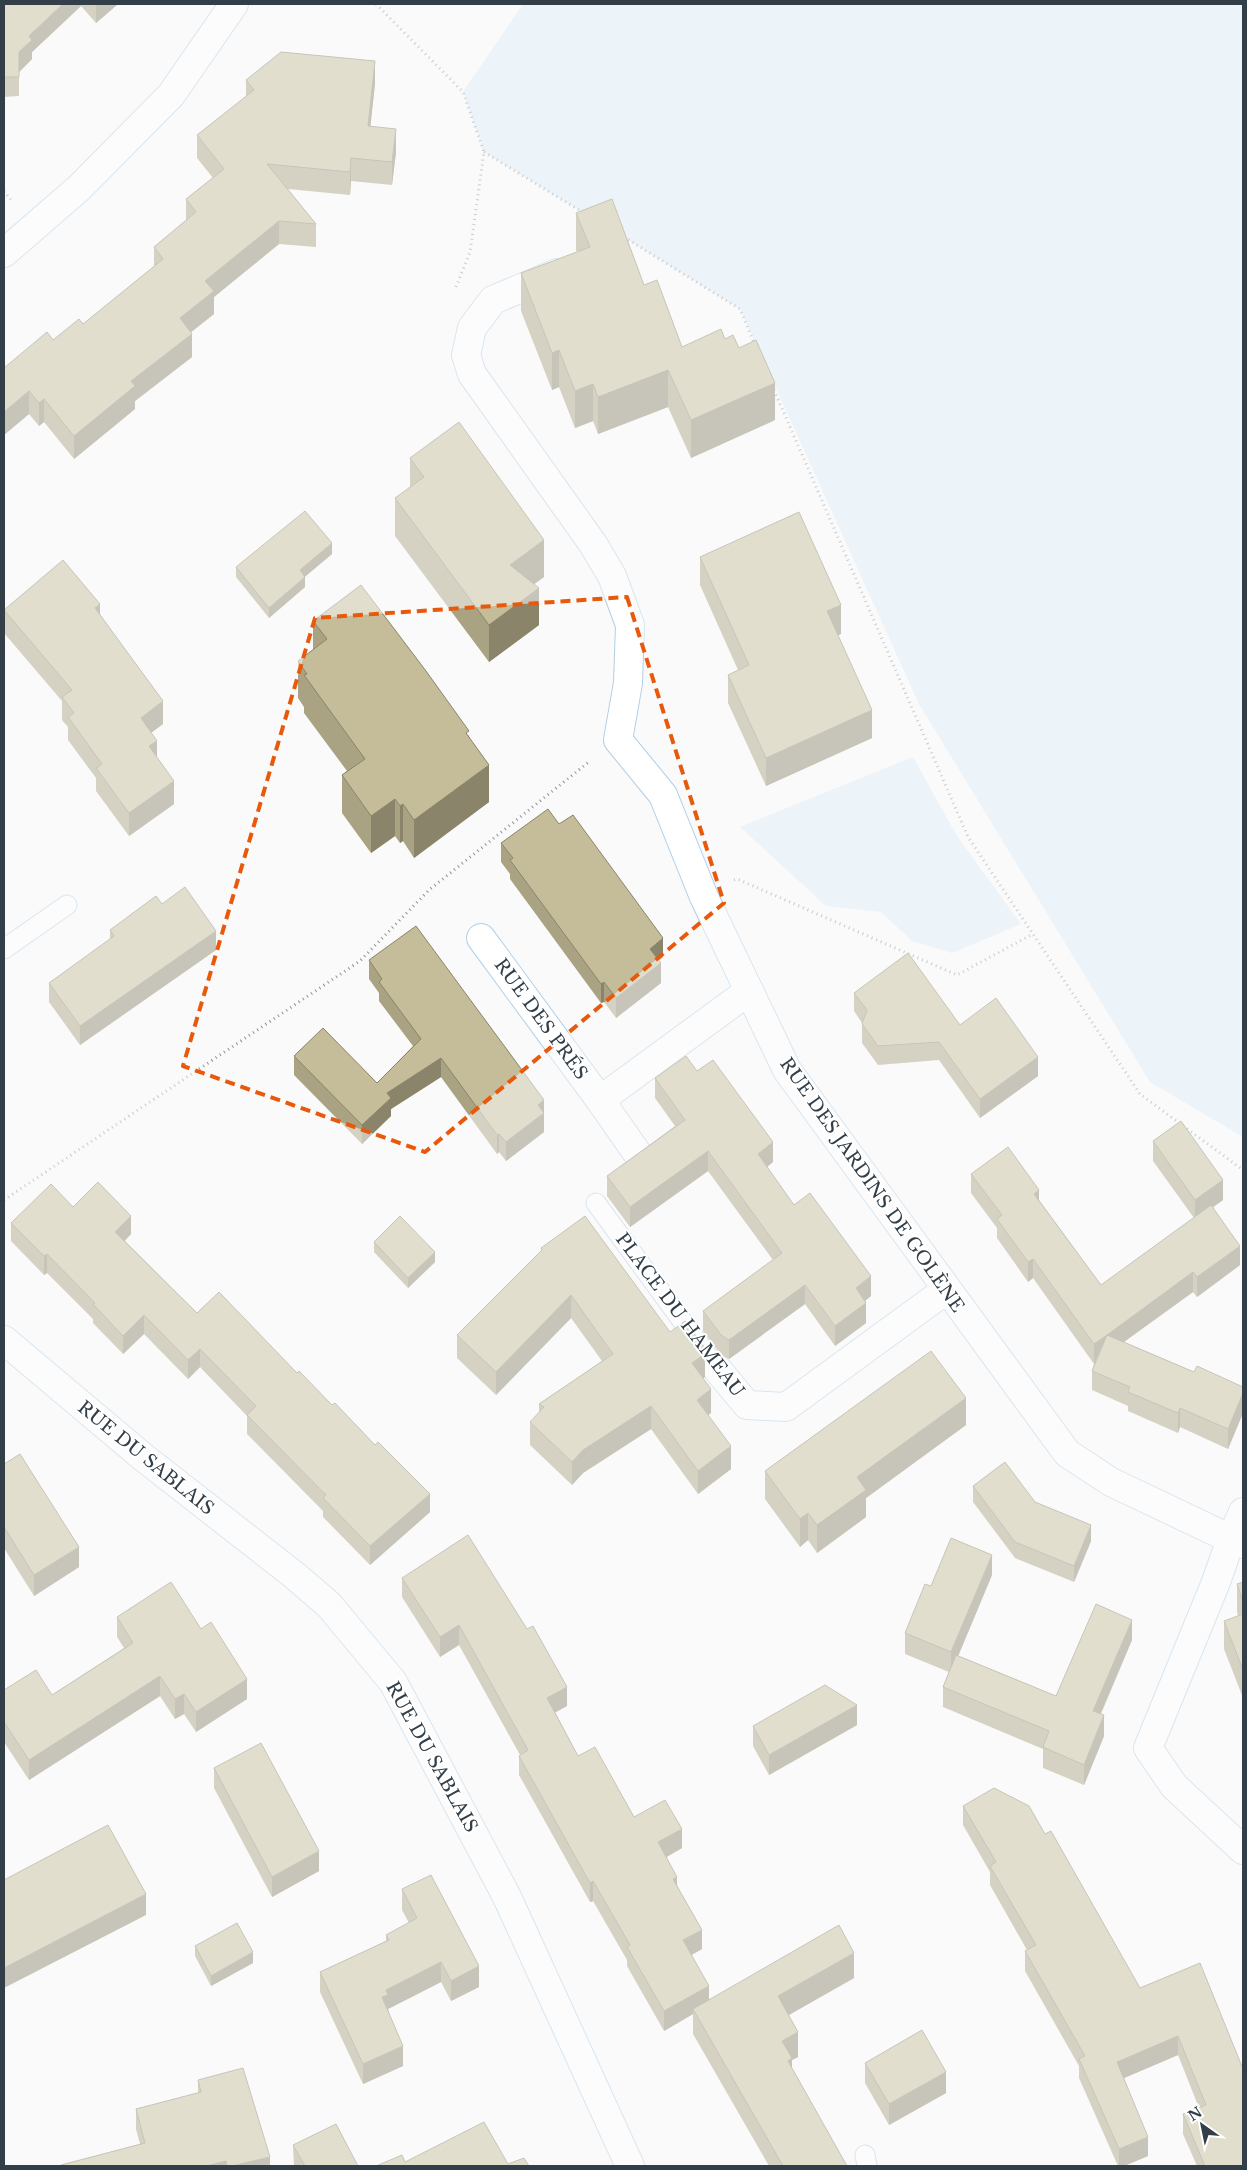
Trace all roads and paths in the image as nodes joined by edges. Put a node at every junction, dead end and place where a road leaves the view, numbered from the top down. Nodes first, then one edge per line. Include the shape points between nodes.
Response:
1 (234, 4) edge
2 (484, 152) dead end
3 (586, 214) edge
4 (621, 235) edge
5 (4, 254) edge
6 (567, 269) edge
7 (755, 344) edge
8 (774, 389) dead end
9 (618, 740) junction
10 (704, 897) junction
11 (67, 905) dead end
12 (1033, 934) junction
13 (481, 938) dead end
14 (4, 949) edge
15 (749, 991) junction
16 (600, 1100) junction
17 (637, 1153) edge
18 (1243, 1170) edge
19 (4, 1200) edge
20 (596, 1203) dead end
21 (946, 1290) junction
22 (4, 1340) edge
23 (718, 1370) joint
24 (1243, 1512) edge
25 (1237, 1542) edge
26 (1243, 1850) edge
27 (630, 2166) edge

1 - 5 street via 171,95 79,188
2 - 3 path
4 - 7 path via 740,308
6 - 9 street via 493,300 472,328 466,355 472,374 612,576 630,625 628,683
8 - 12 path via 968,837
9 - 10 street, RUE DES JARDINS DE GOLÈNE via 663,795
9 - 19 path via 557,785 429,890 360,961
10 - 12 path via 737,879 957,975
10 - 15 street, RUE DES JARDINS DE GOLÈNE
11 - 14 lane
12 - 18 path via 1140,1094
13 - 16 street, RUE DES PRÉS
15 - 16 street
15 - 21 street, RUE DES JARDINS DE GOLÈNE via 786,1070
16 - 17 street, RUE DES PRÉS
20 - 23 lane, PLACE DU HAMEAU
21 - 23 street, PLACE DU HAMEAU via 786,1407 747,1405
21 - 25 street, RUE DES JARDINS DE GOLÈNE via 1067,1453 1111,1482
22 - 27 street, RUE DU SABLAIS via 142,1457 329,1605 393,1682 507,1896
24 - 25 street
25 - 26 street via 1216,1582 1148,1748 1174,1786

